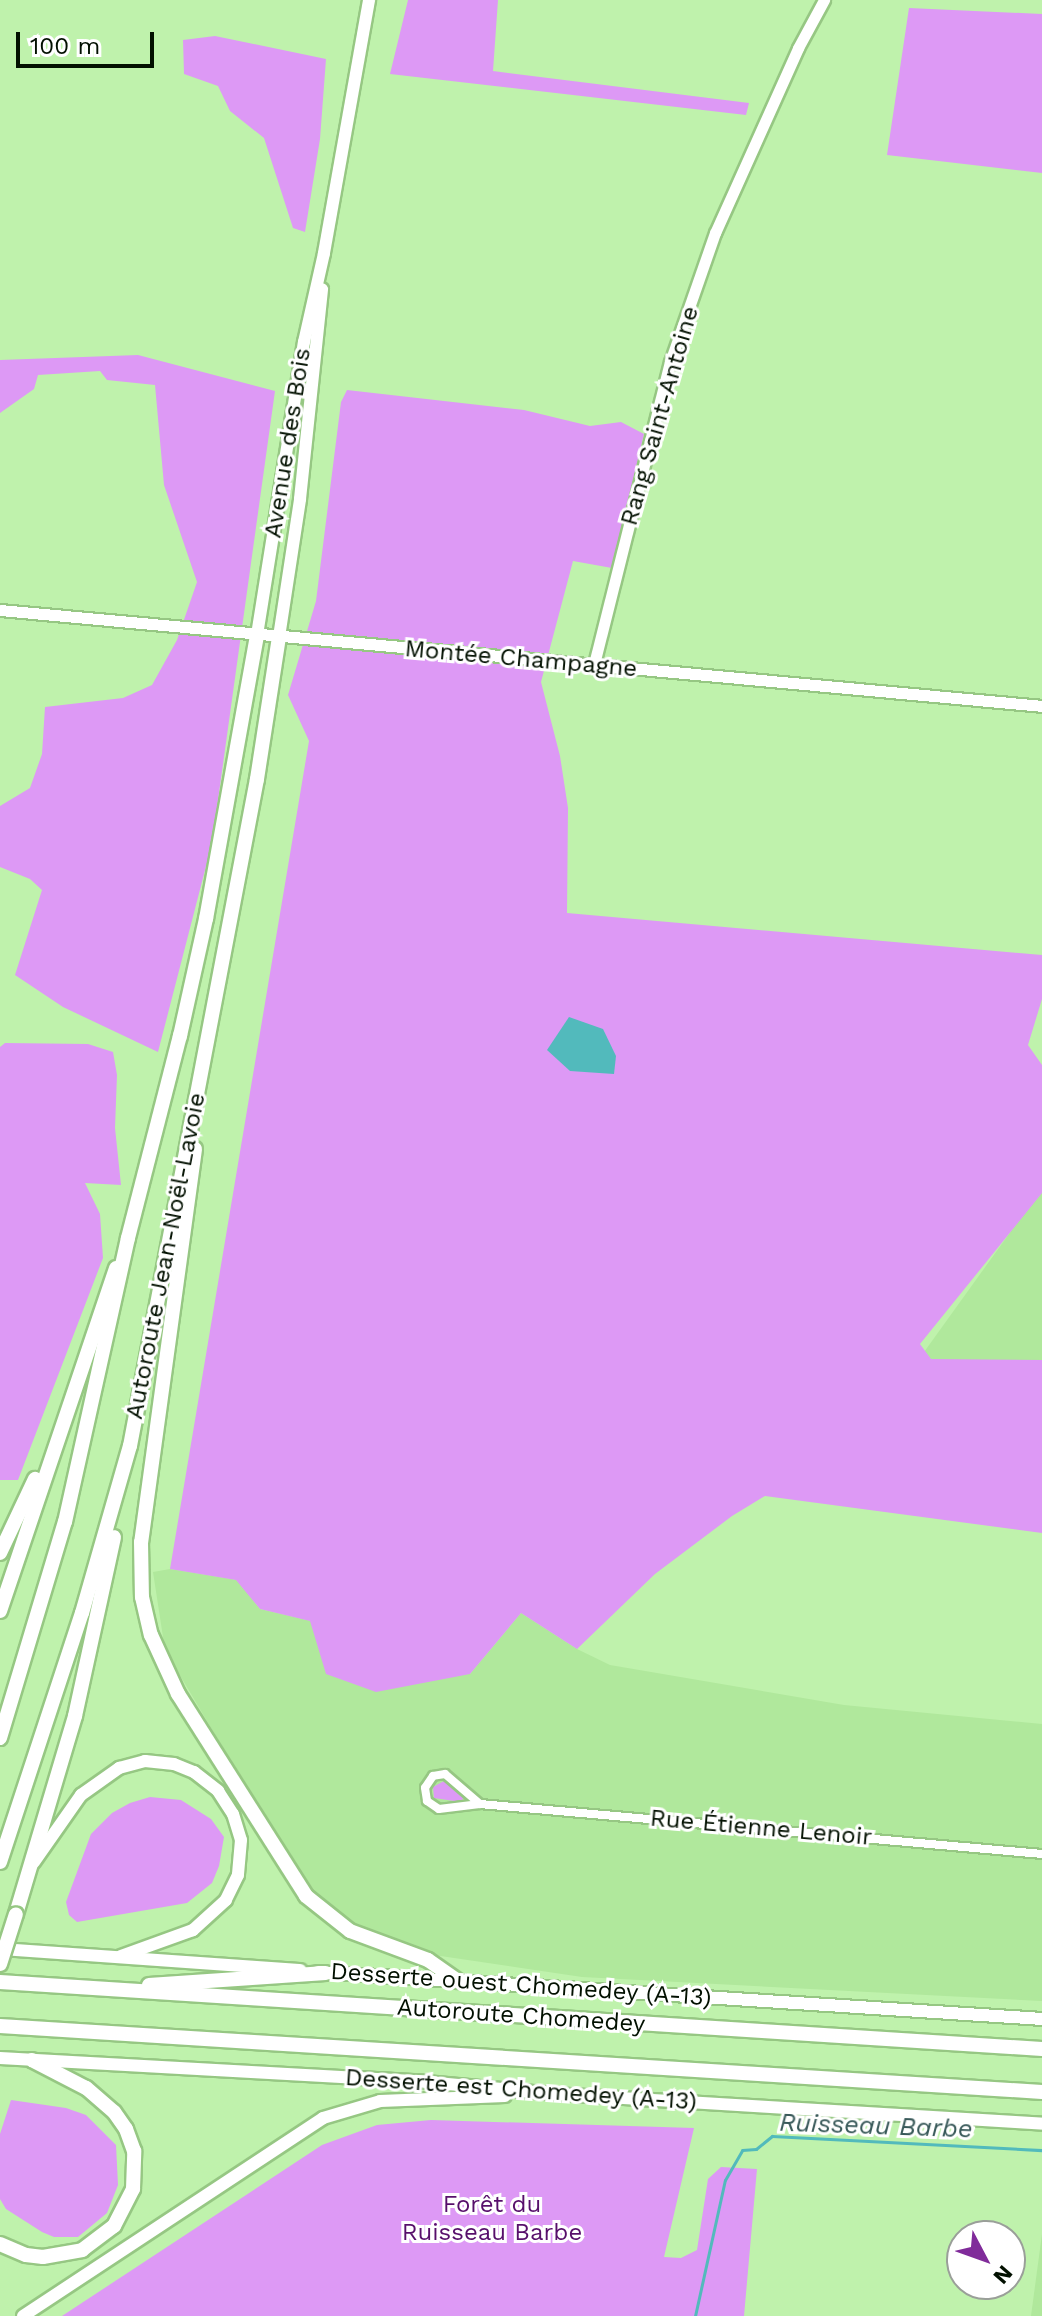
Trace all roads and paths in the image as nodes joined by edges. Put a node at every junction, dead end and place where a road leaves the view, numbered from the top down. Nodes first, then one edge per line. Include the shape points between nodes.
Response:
1 (361, 0) edge
2 (369, 0) edge
3 (824, 0) edge
4 (354, 71) junction
5 (324, 253) junction
6 (0, 610) edge
7 (257, 635) junction
8 (279, 637) junction
9 (594, 664) junction
10 (1042, 706) edge
11 (207, 1046) junction
12 (128, 1238) junction
13 (62, 1421) junction
14 (130, 1446) junction
15 (0, 1553) edge
16 (0, 1611) edge
17 (0, 1738) edge
18 (480, 1804) junction
19 (1042, 1854) edge
20 (0, 1862) edge
21 (33, 1864) junction
22 (0, 1949) edge
23 (120, 1957) junction
24 (0, 1964) edge
25 (326, 1973) junction
26 (458, 1981) junction
27 (0, 1982) edge
28 (105, 1989) junction
29 (1042, 2019) edge
30 (0, 2026) edge
31 (1042, 2049) edge
32 (0, 2058) edge
33 (32, 2060) junction
34 (1042, 2092) edge
35 (556, 2094) junction
36 (1042, 2124) edge
37 (0, 2244) edge
38 (23, 2316) edge

1 - 4 main road, Avenue des Bois
2 - 4 main road, Avenue des Bois
3 - 9 street, Rang Saint-Antoine via 715,233 670,362
4 - 5 main road, Avenue des Bois
5 - 7 main road, Avenue des Bois via 304,342
5 - 8 main road, Avenue des Bois via 315,373
6 - 7 street, Montée Champagne
7 - 8 street, Montée Champagne
7 - 12 highway, Autoroute Jean-Noël-Lavoie via 200,945
8 - 9 street, Montée Champagne
8 - 11 highway, Autoroute Jean-Noël-Lavoie
9 - 10 street, Montée Champagne
11 - 14 highway, Autoroute Jean-Noël-Lavoie
11 - 26 highway via 142,1526 140,1572 147,1623 178,1694 306,1896 350,1931 428,1960
12 - 13 highway
12 - 17 highway, Autoroute Jean-Noël-Lavoie via 65,1522
13 - 15 highway
13 - 16 highway
14 - 20 highway, Autoroute Jean-Noël-Lavoie
14 - 21 highway via 78,1702
18 - 18 street, Rue Étienne Lenoir via 445,1774 433,1776 425,1788 434,1807
18 - 19 street, Rue Étienne Lenoir
21 - 23 main road via 75,1802 119,1768 145,1761 174,1764 218,1791 241,1840 238,1875 226,1900 193,1930
21 - 24 highway, bridge
22 - 23 main road, Desserte ouest Chomedey (A-13)
23 - 25 main road, Desserte ouest Chomedey (A-13)
25 - 26 main road, Desserte ouest Chomedey (A-13)
25 - 28 highway
26 - 29 main road, Desserte ouest Chomedey (A-13)
27 - 28 highway, Autoroute Chomedey
28 - 31 highway, Autoroute Chomedey
30 - 34 highway, Autoroute Chomedey
32 - 33 main road, Desserte est Chomedey (A-13)
33 - 35 main road, Desserte est Chomedey (A-13)
33 - 37 highway via 91,2091 121,2120 134,2151 133,2189 114,2226 82,2250 43,2257
35 - 36 main road, Desserte est Chomedey (A-13)
35 - 38 main road via 393,2099 335,2112 297,2132

